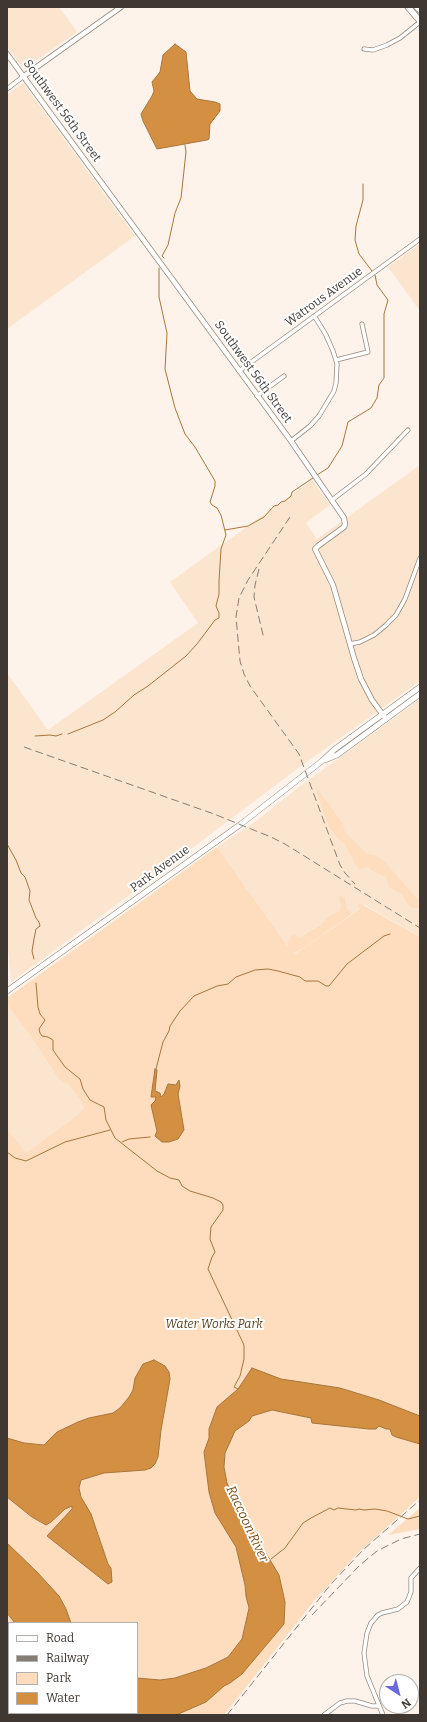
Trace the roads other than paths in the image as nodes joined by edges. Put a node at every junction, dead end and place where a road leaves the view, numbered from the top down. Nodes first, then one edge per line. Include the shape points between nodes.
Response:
1 (121, 7) edge
2 (408, 7) edge
3 (417, 7) edge
4 (420, 10) edge
5 (420, 22) edge
6 (364, 49) dead end
7 (7, 54) edge
8 (24, 76) junction
9 (7, 89) edge
10 (420, 239) edge
11 (315, 317) junction
12 (362, 324) dead end
13 (336, 360) junction
14 (239, 371) junction
15 (284, 376) dead end
16 (257, 396) junction
17 (408, 430) dead end
18 (291, 441) junction
19 (332, 500) junction
20 (420, 558) edge
21 (350, 644) junction
22 (420, 687) edge
23 (420, 694) edge
24 (384, 716) junction
25 (7, 991) edge
26 (420, 1568) edge
27 (379, 1706) joint
28 (324, 1715) edge

1 - 8 street
2 - 5 main road
3 - 4 main road
5 - 6 street via 387,45 373,50
7 - 8 street, Southwest 56th Street
8 - 9 street
8 - 14 street, Southwest 56th Street
10 - 11 street, Watrous Avenue
11 - 13 street
11 - 14 street, Watrous Avenue
12 - 13 street via 368,352
13 - 18 street via 336,382 329,402 310,426
14 - 16 street, Southwest 56th Street
15 - 16 street
16 - 18 street, Southwest 56th Street
17 - 19 street via 366,474
18 - 19 street, Southwest 56th Street
19 - 21 street, Southwest 56th Street via 345,524 315,549 333,585
20 - 21 street via 405,599 396,615 374,635
21 - 24 street, Southwest 56th Street via 361,679
22 - 24 main road, Park Avenue
23 - 24 main road, Park Avenue
24 - 25 main road, Park Avenue via 335,749 241,824
26 - 27 street via 411,1578 409,1598 405,1605 378,1615 370,1623 367,1633 364,1646 365,1668
27 - 28 street via 347,1701

